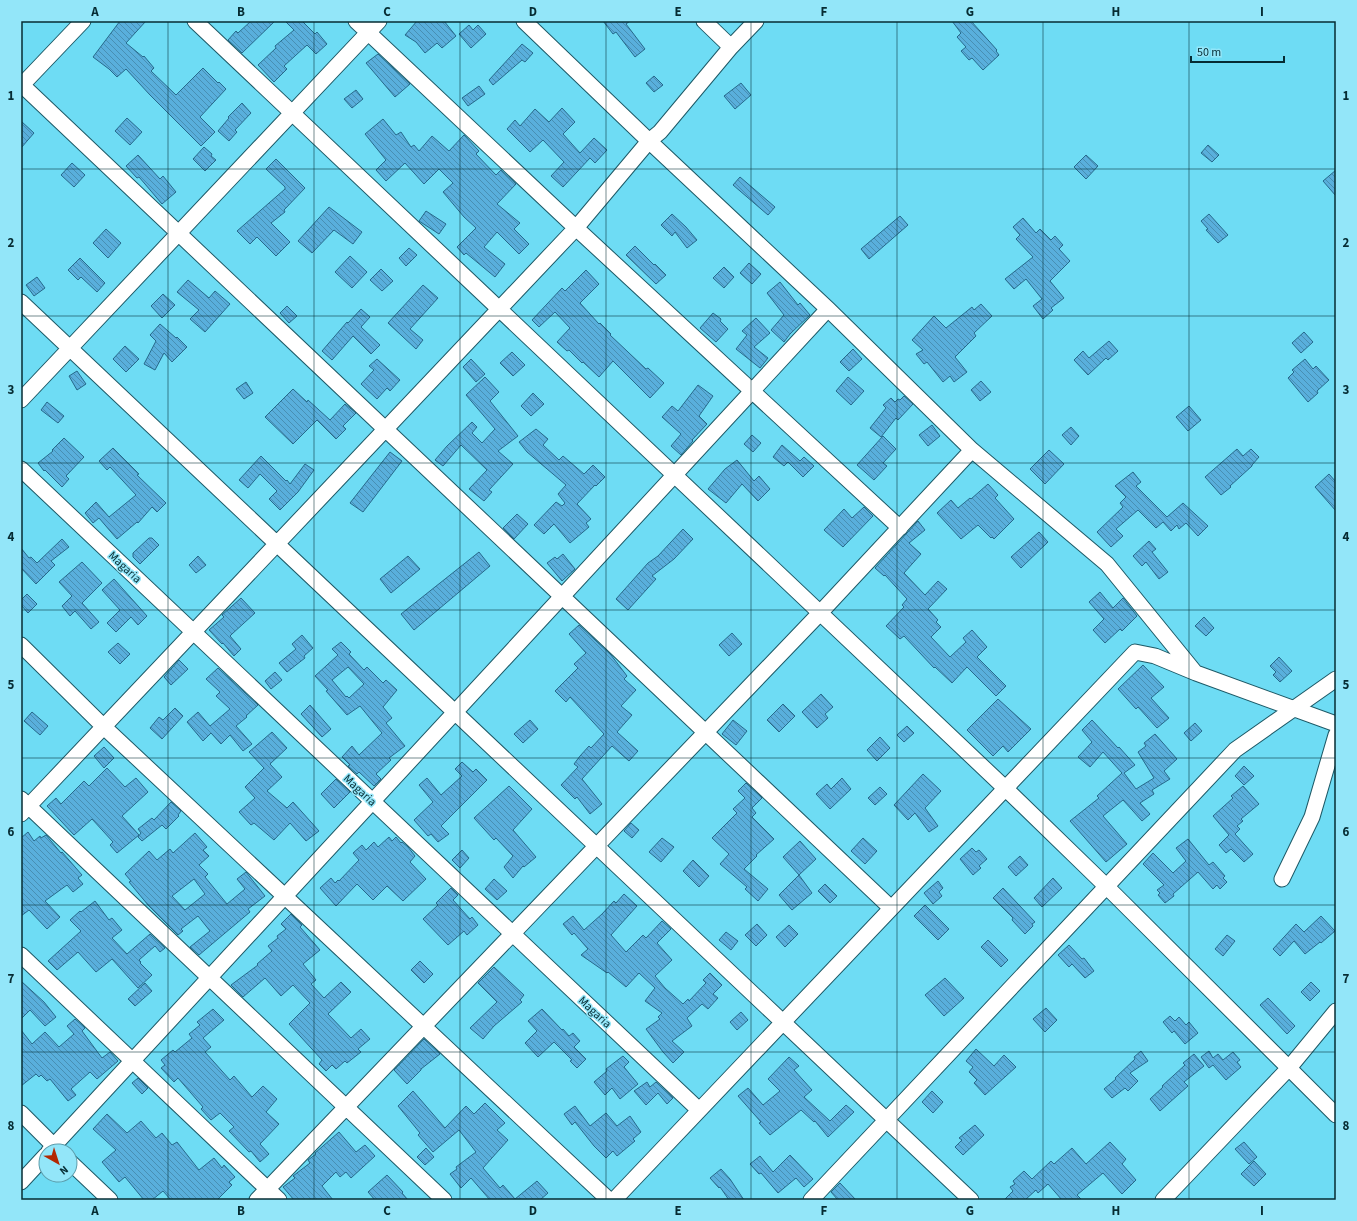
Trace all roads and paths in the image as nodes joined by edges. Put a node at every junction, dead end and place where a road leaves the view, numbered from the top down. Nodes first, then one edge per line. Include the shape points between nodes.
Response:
1 (83, 21) edge
2 (195, 21) edge
3 (356, 21) edge
4 (379, 21) edge
5 (524, 21) edge
6 (704, 21) edge
7 (756, 21) edge
8 (369, 32) junction
9 (731, 47) junction
10 (22, 85) edge
11 (292, 113) junction
12 (649, 141) junction
13 (576, 228) junction
14 (179, 233) junction
15 (21, 302) edge
16 (499, 309) junction
17 (828, 309) junction
18 (70, 348) junction
19 (752, 391) junction
20 (21, 400) edge
21 (386, 429) junction
22 (972, 450) junction
23 (21, 469) edge
24 (674, 475) junction
25 (900, 528) junction
26 (277, 544) junction
27 (562, 596) junction
28 (820, 613) junction
29 (193, 632) junction
30 (21, 645) edge
31 (1196, 673) junction
32 (1336, 679) edge
33 (1294, 709) junction
34 (455, 712) junction
35 (1336, 724) edge
36 (104, 727) junction
37 (705, 732) junction
38 (1336, 735) edge
39 (1005, 788) junction
40 (372, 802) junction
41 (23, 806) edge
42 (596, 846) junction
43 (1282, 879) dead end
44 (1106, 886) junction
45 (285, 896) junction
46 (891, 908) junction
47 (512, 934) junction
48 (21, 955) edge
49 (210, 978) junction
50 (1336, 1011) edge
51 (782, 1022) junction
52 (423, 1026) junction
53 (132, 1061) junction
54 (1289, 1068) junction
55 (346, 1107) junction
56 (699, 1110) junction
57 (21, 1113) edge
58 (1336, 1115) edge
59 (886, 1120) junction
60 (45, 1143) edge
61 (59, 1143) edge
62 (38, 1165) edge
63 (78, 1170) edge
64 (21, 1182) edge
65 (268, 1189) junction
66 (110, 1200) edge
67 (257, 1200) edge
68 (279, 1200) edge
69 (444, 1200) edge
70 (609, 1200) edge
71 (614, 1200) edge
72 (811, 1200) edge
73 (972, 1200) edge
74 (1163, 1200) edge

1 - 10 street
2 - 11 street
3 - 8 street
4 - 8 street
5 - 12 street
6 - 9 street
7 - 9 street
8 - 11 street
8 - 13 street
9 - 12 street via 660,132
10 - 14 street
11 - 14 street
11 - 16 street
12 - 13 street
12 - 17 street
13 - 16 street
13 - 19 street
14 - 18 street
14 - 21 street
15 - 18 street
16 - 21 street
16 - 24 street
17 - 19 street
17 - 22 street
18 - 20 street
18 - 26 street
19 - 24 street
19 - 25 street
21 - 26 street
21 - 27 street
22 - 25 street
22 - 31 street via 1107,564
23 - 29 street, Magaria
24 - 27 street
24 - 28 street
25 - 28 street
26 - 29 street
26 - 34 street
27 - 34 street
27 - 37 street
28 - 37 street
28 - 39 street
29 - 36 street
29 - 40 street, Magaria
30 - 36 street
31 - 33 street
31 - 39 street via 1155,656 1135,652
32 - 33 street
33 - 35 street
33 - 44 street via 1235,750
34 - 40 street
34 - 42 street
36 - 41 street
36 - 45 street
37 - 42 street
37 - 46 street
38 - 43 street via 1312,817
39 - 44 street
39 - 46 street
40 - 45 street
40 - 47 street, Magaria
41 - 49 street
42 - 47 street
42 - 51 street
44 - 54 street
44 - 59 street
45 - 49 street
45 - 52 street
46 - 51 street
47 - 52 street
47 - 56 street, Magaria
48 - 53 street
49 - 53 street
49 - 55 street
50 - 54 street
51 - 56 street
51 - 59 street
52 - 55 street
52 - 70 street
53 - 61 street
53 - 65 street
54 - 58 street
54 - 74 street
55 - 65 street
55 - 69 street
56 - 71 street
57 - 60 street
59 - 72 street
59 - 73 street
62 - 64 street
63 - 66 street
65 - 67 street
65 - 68 street

